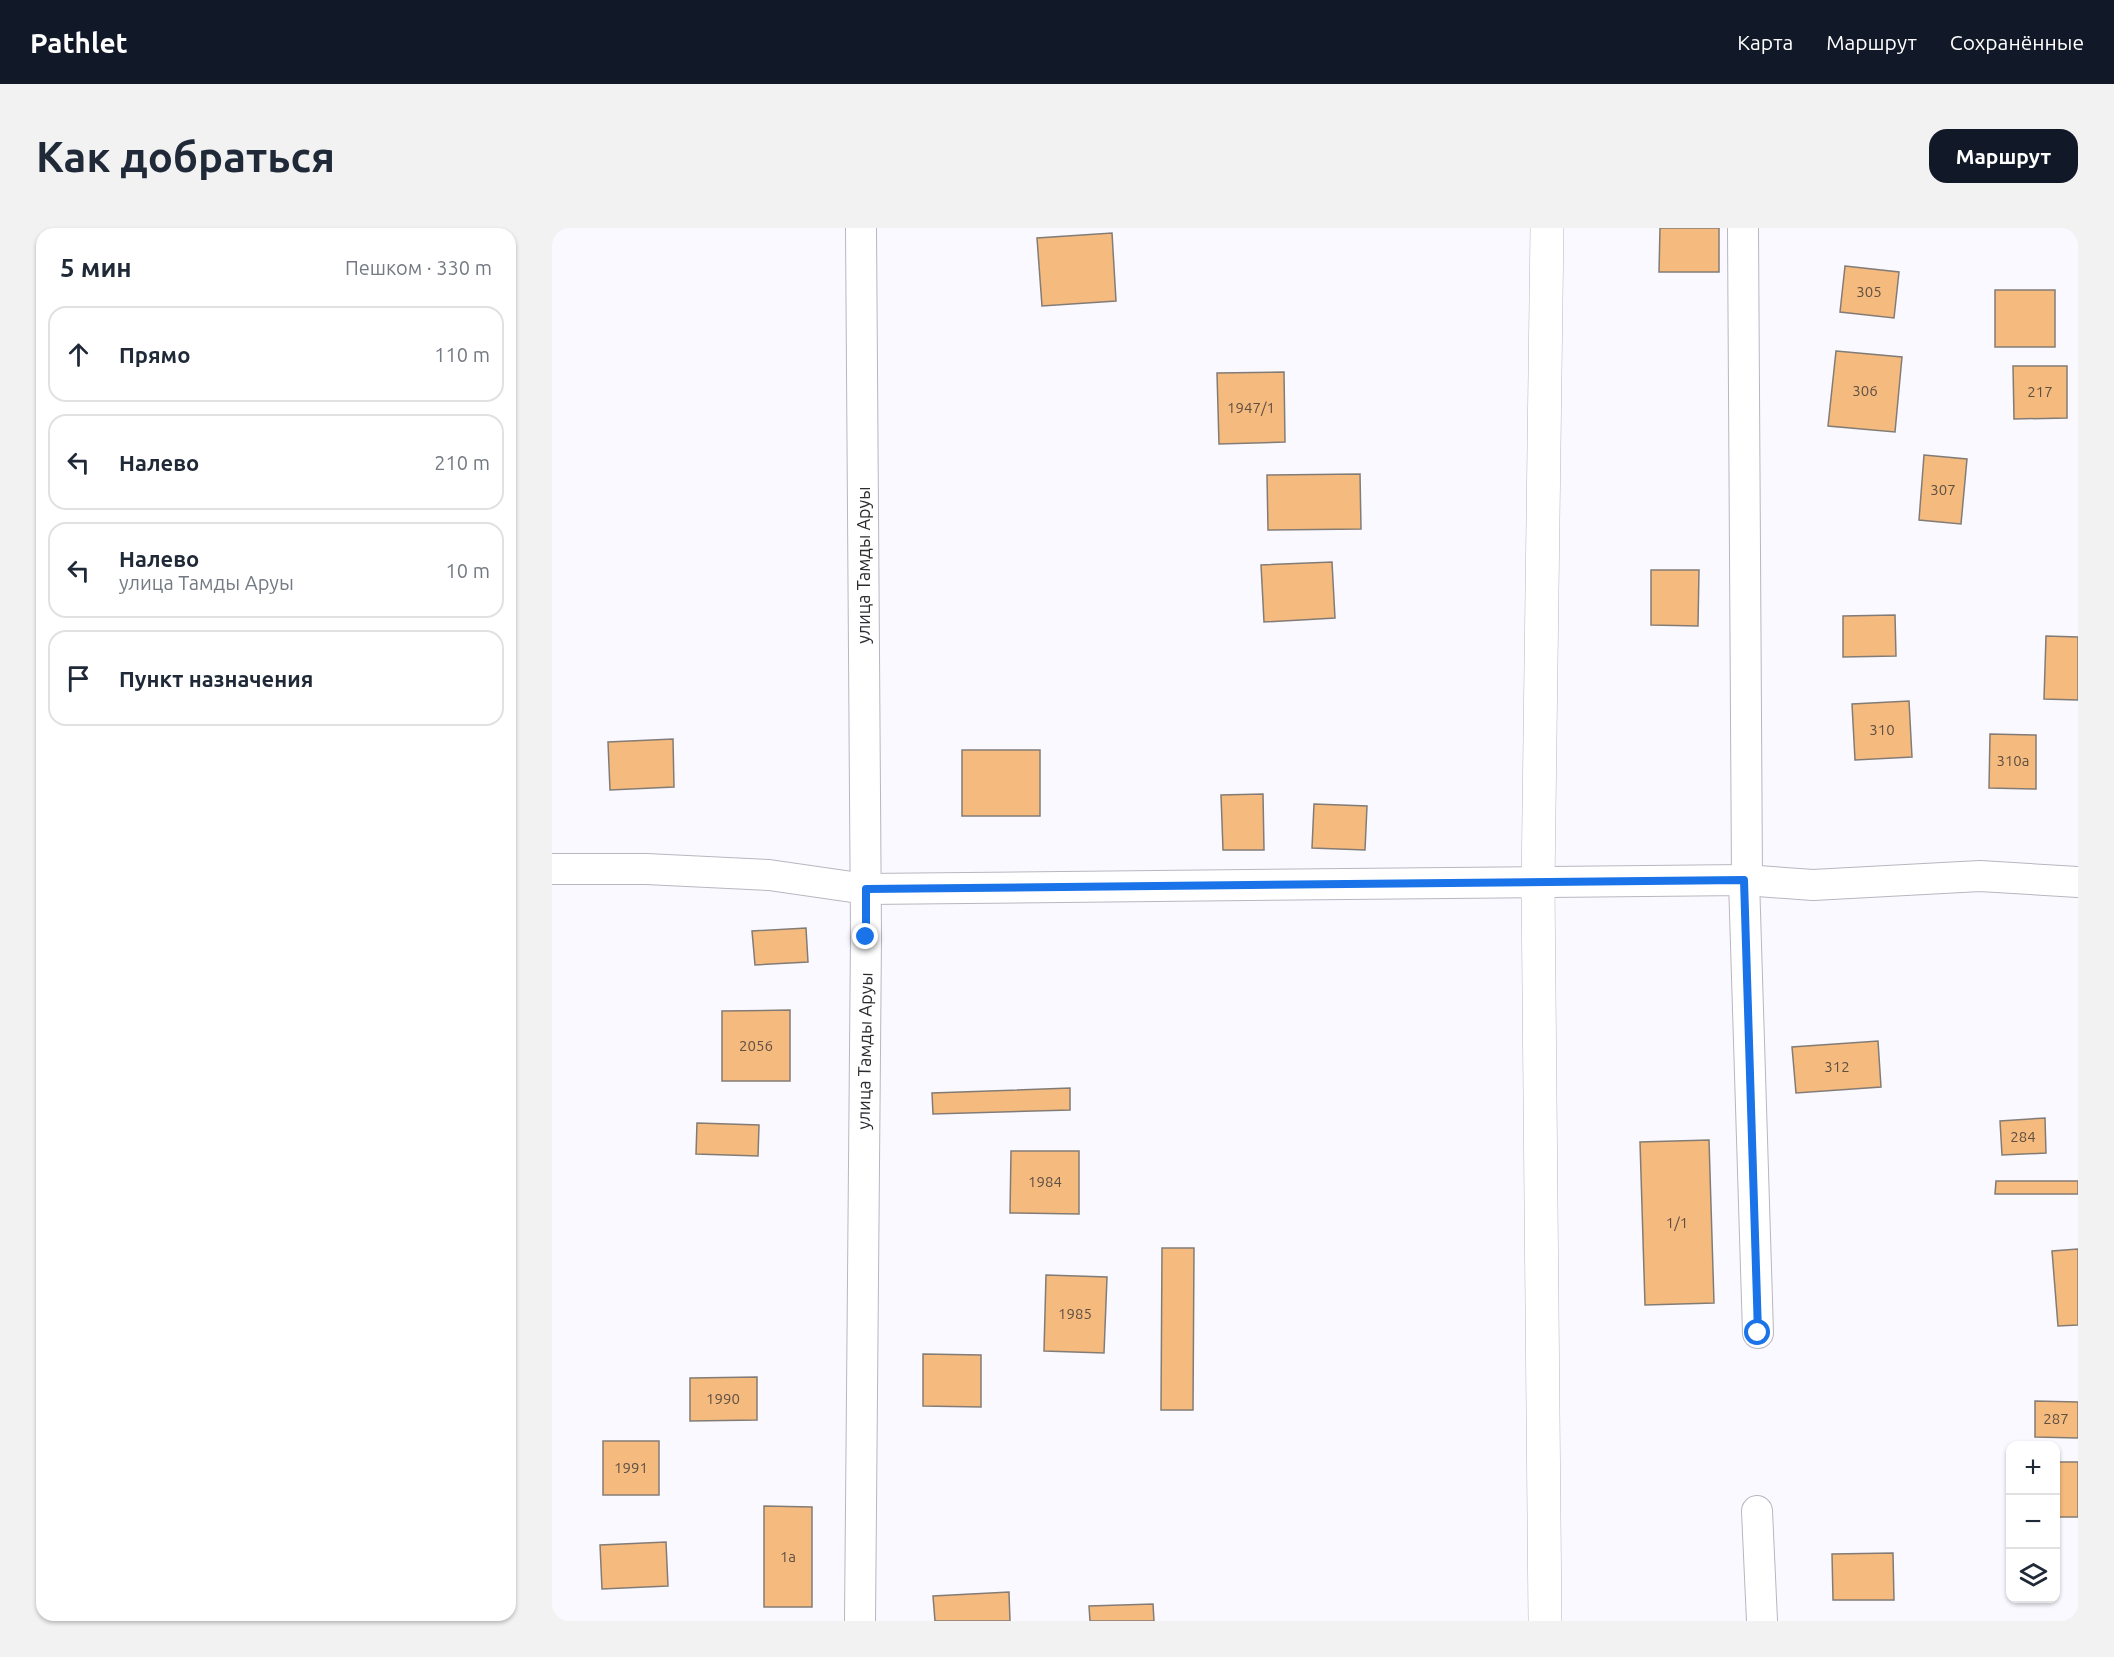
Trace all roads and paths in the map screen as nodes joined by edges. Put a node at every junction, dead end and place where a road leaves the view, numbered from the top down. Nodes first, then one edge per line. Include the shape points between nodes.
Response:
1 (861, 228) edge
2 (1547, 228) edge
3 (1743, 228) edge
4 (552, 869) edge
5 (1746, 880) junction
6 (2078, 882) edge
7 (1538, 884) junction
8 (866, 889) junction
9 (1758, 1333) dead end
10 (1757, 1511) dead end
11 (860, 1621) edge
12 (1545, 1621) edge
13 (1762, 1621) edge

1 - 8 street, улица Тамды Аруы
2 - 7 street
3 - 5 street
4 - 8 street via 769,875
5 - 6 street via 1813,885 1980,876
5 - 7 street
5 - 9 street
7 - 8 street
7 - 12 street
8 - 11 street, улица Тамды Аруы
10 - 13 street

